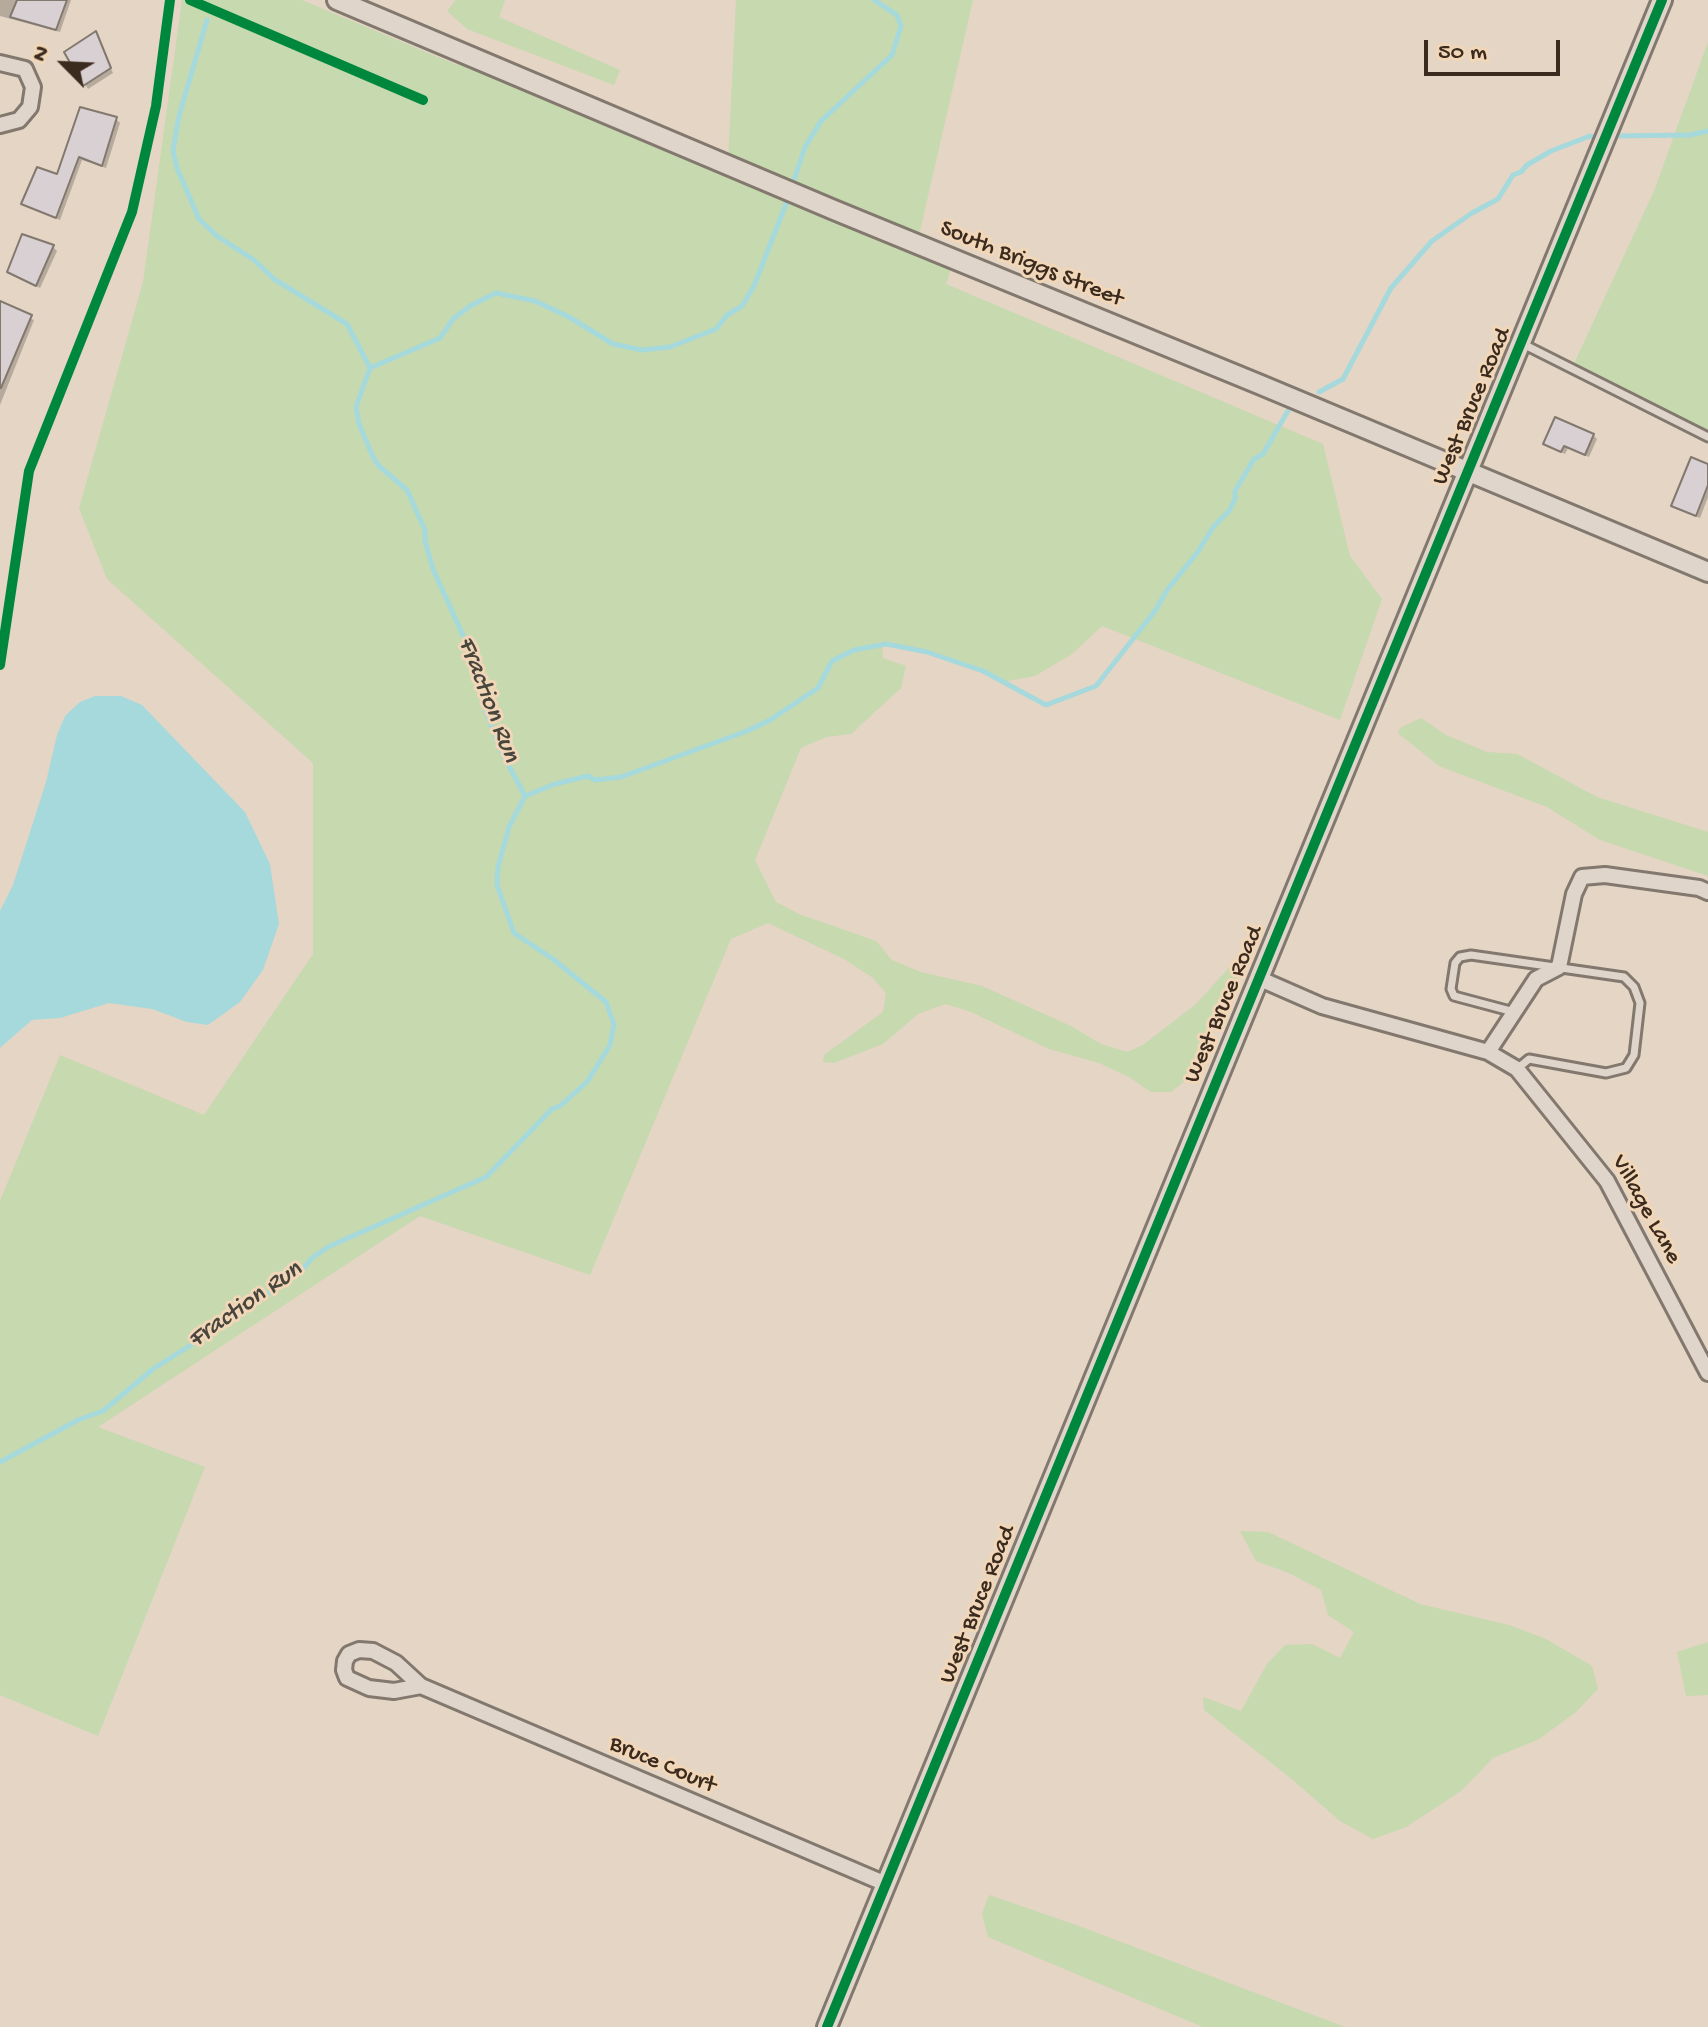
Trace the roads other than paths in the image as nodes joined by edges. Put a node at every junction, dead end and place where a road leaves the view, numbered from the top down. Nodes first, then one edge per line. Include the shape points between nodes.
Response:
1 (337, 0) edge
2 (1662, 0) edge
3 (0, 63) edge
4 (0, 125) edge
5 (1521, 343) junction
6 (1708, 437) edge
7 (1467, 471) junction
8 (1708, 572) edge
9 (1708, 892) edge
10 (1559, 967) junction
11 (1258, 978) junction
12 (1514, 1012) junction
13 (1488, 1052) junction
14 (1517, 1069) junction
15 (1708, 1373) edge
16 (421, 1686) junction
17 (886, 1884) junction
18 (827, 2027) edge

1 - 7 street, South Briggs Street
2 - 5 street, West Bruce Road
3 - 4 street via 25,69 33,87 30,107 19,120
5 - 6 lane
5 - 7 street, West Bruce Road
7 - 8 street, South Briggs Street
7 - 11 street, West Bruce Road
9 - 10 street via 1605,875 1582,877
10 - 12 street via 1536,979
10 - 12 lane via 1460,957 1451,989 1454,996
10 - 14 lane via 1624,977 1634,987 1640,1003 1634,1055 1626,1068 1606,1073 1529,1059
11 - 13 street, Village Lane via 1322,1006
11 - 17 street, West Bruce Road
12 - 13 street
13 - 14 street, Village Lane
14 - 15 street, Village Lane via 1607,1181
16 - 16 street, Bruce Court via 373,1651 359,1650 345,1661 347,1678 369,1688
16 - 17 street, Bruce Court
17 - 18 street, West Bruce Road

